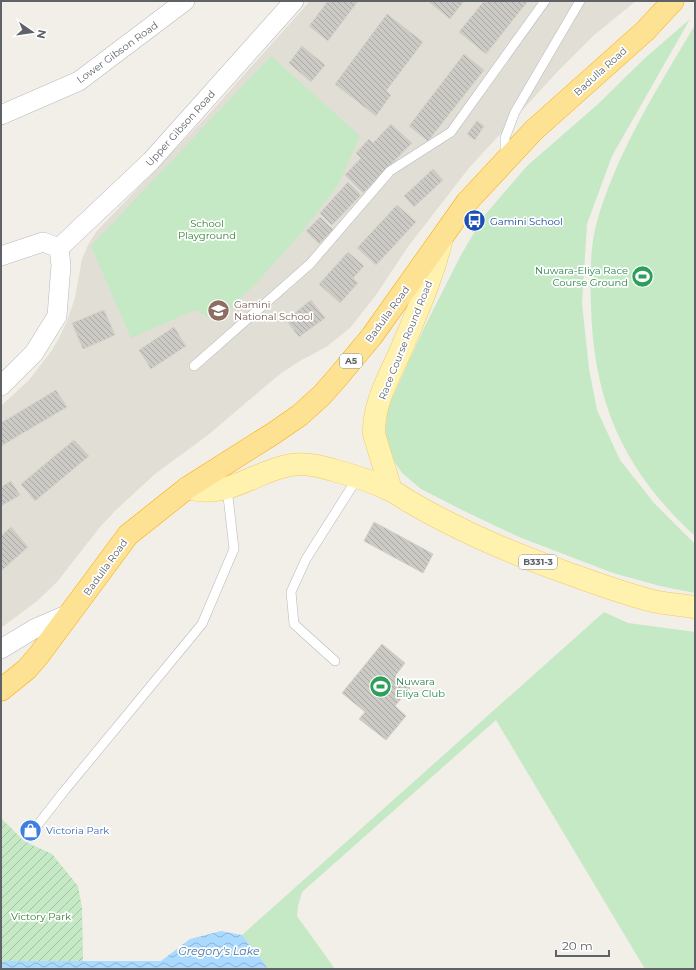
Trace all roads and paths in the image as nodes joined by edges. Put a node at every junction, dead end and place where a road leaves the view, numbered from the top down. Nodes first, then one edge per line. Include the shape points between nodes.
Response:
1 (185, 1) edge
2 (294, 1) edge
3 (545, 1) edge
4 (580, 1) edge
5 (673, 1) edge
6 (1, 115) edge
7 (508, 158) junction
8 (443, 236) junction
9 (59, 248) junction
10 (1, 256) edge
11 (194, 366) dead end
12 (1, 386) edge
13 (358, 477) junction
14 (187, 488) junction
15 (227, 488) junction
16 (391, 490) junction
17 (695, 607) edge
18 (71, 613) junction
19 (1, 649) edge
20 (335, 661) dead end
21 (1, 690) edge
22 (36, 827) dead end

1 - 6 street, Lower Gibson Road via 79,81
2 - 9 street, Upper Gibson Road via 151,161
3 - 11 lane via 451,132 390,171 310,264
4 - 7 lane via 515,112 505,138
5 - 7 highway, Badulla Road / A5 via 645,31 534,130
7 - 8 highway, Badulla Road / A5 via 468,202
8 - 14 highway, Badulla Road / A5 via 372,336 322,395 300,415 274,433
8 - 16 main road, Race Course Round Road via 428,284 386,382 376,413 374,434
9 - 10 street via 43,242
9 - 12 street via 61,265 57,316 34,353
13 - 15 main road, B331-3 via 332,469 292,465
13 - 16 main road, B331-3
13 - 20 lane via 306,559 291,592 294,624
14 - 15 main road, B331-3 via 200,492
14 - 18 highway, Badulla Road / A5 via 128,535
15 - 22 lane via 234,549 202,624
16 - 17 main road, B331-3 via 461,530 532,560 626,593
18 - 19 street
18 - 21 highway, Badulla Road / A5 via 27,669

